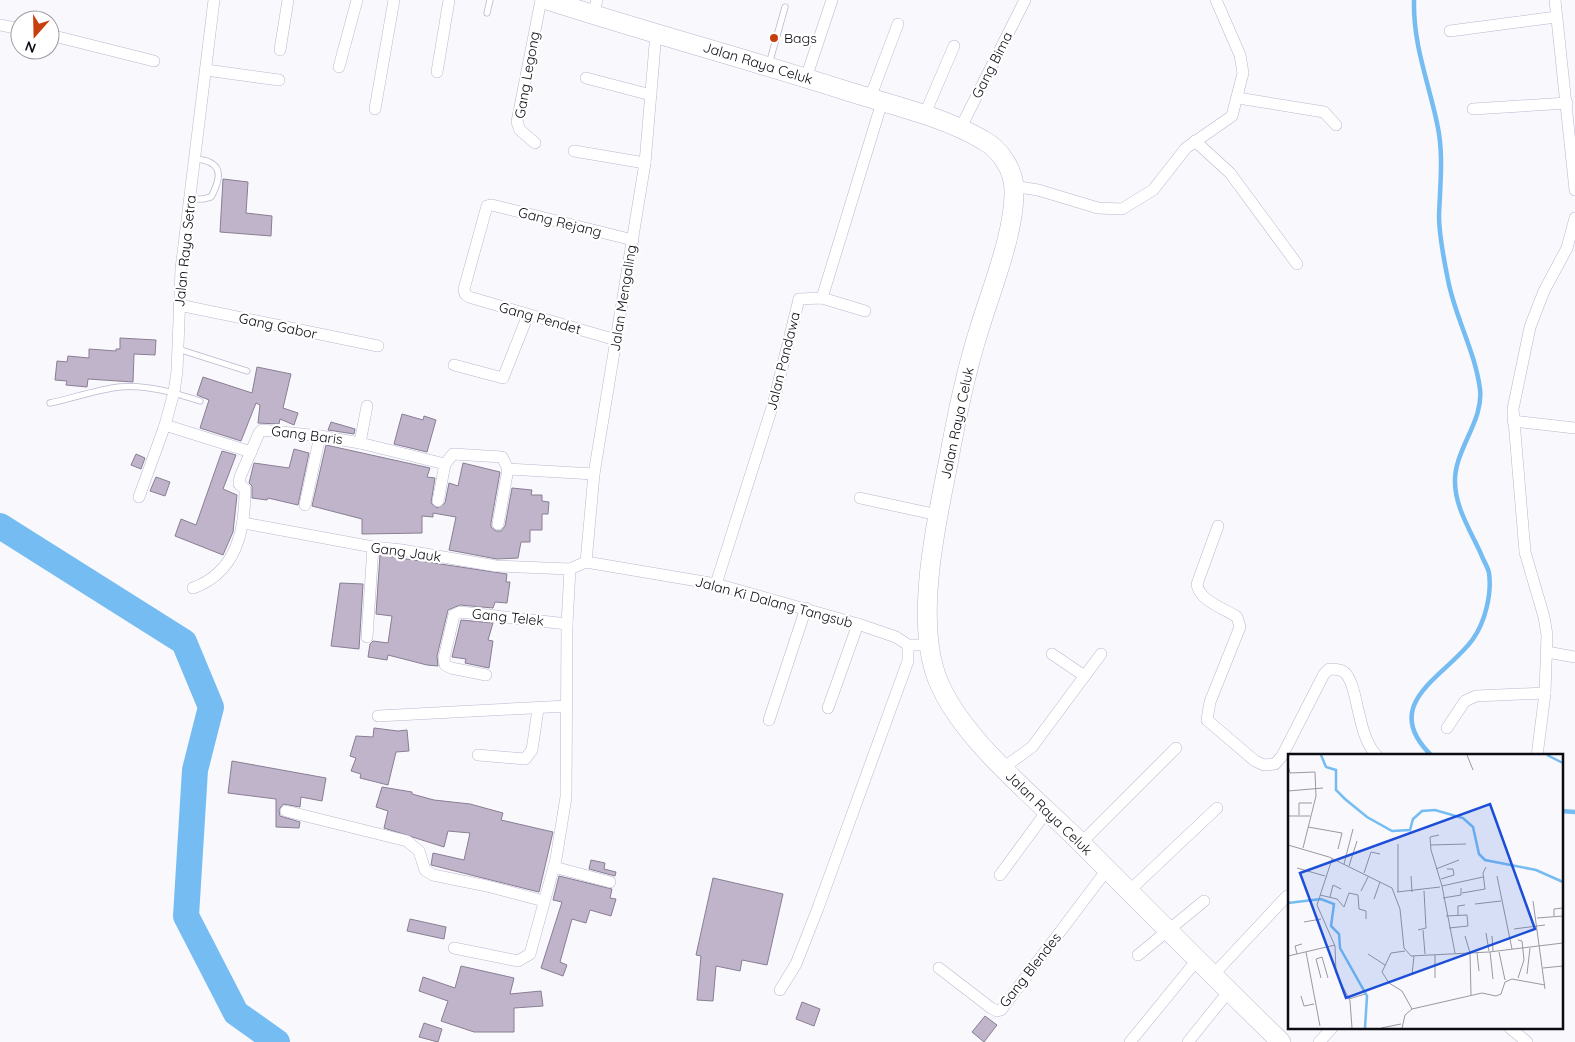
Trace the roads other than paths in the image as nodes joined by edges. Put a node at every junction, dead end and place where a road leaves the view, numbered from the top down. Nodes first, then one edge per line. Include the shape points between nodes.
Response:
1 (214, 0) edge
2 (288, 0) edge
3 (356, 0) edge
4 (394, 0) edge
5 (449, 0) edge
6 (490, 0) edge
7 (541, 0) edge
8 (546, 0) edge
9 (832, 0) edge
10 (1025, 0) edge
11 (1216, 0) edge
12 (1555, 0) edge
13 (785, 6) dead end
14 (595, 8) edge
15 (487, 14) dead end
16 (1556, 17) junction
17 (898, 24) dead end
18 (1450, 31) dead end
19 (656, 33) junction
20 (60, 38) edge
21 (954, 46) dead end
22 (280, 50) dead end
23 (770, 60) junction
24 (154, 61) dead end
25 (339, 67) dead end
26 (206, 70) junction
27 (437, 72) dead end
28 (586, 78) dead end
29 (806, 78) junction
30 (279, 80) dead end
31 (651, 95) junction
32 (1238, 98) junction
33 (876, 100) junction
34 (1567, 103) junction
35 (375, 109) dead end
36 (1473, 109) dead end
37 (924, 116) junction
38 (1336, 125) dead end
39 (960, 129) junction
40 (1195, 141) junction
41 (535, 143) dead end
42 (574, 151) dead end
43 (195, 160) junction
44 (645, 164) junction
45 (1014, 186) junction
46 (1575, 190) edge
47 (190, 198) junction
48 (1575, 218) edge
49 (632, 240) junction
50 (1297, 264) dead end
51 (465, 294) joint
52 (822, 298) junction
53 (179, 305) junction
54 (865, 311) dead end
55 (528, 315) junction
56 (616, 340) junction
57 (378, 346) dead end
58 (178, 349) junction
59 (454, 365) dead end
60 (247, 371) dead end
61 (174, 392) junction
62 (200, 401) dead end
63 (50, 403) dead end
64 (367, 406) dead end
65 (1513, 421) junction
66 (165, 425) junction
67 (1575, 428) edge
68 (320, 436) junction
69 (360, 443) junction
70 (251, 452) junction
71 (445, 464) junction
72 (508, 469) junction
73 (594, 474) junction
74 (139, 497) dead end
75 (860, 498) dead end
76 (438, 501) dead end
77 (305, 505) dead end
78 (938, 515) junction
79 (244, 523) junction
80 (498, 524) dead end
81 (1218, 526) dead end
82 (373, 547) junction
83 (586, 562) junction
84 (570, 569) junction
85 (716, 584) junction
86 (193, 588) dead end
87 (806, 608) junction
88 (567, 624) junction
89 (858, 624) junction
90 (367, 637) dead end
91 (908, 645) junction
92 (928, 645) junction
93 (1546, 652) junction
94 (1052, 654) dead end
95 (1101, 654) dead end
96 (1575, 657) edge
97 (486, 675) dead end
98 (1083, 675) junction
99 (1545, 693) junction
100 (567, 706) junction
101 (828, 708) dead end
102 (538, 709) junction
103 (378, 716) dead end
104 (769, 720) dead end
105 (1447, 728) dead end
106 (1176, 748) dead end
107 (1376, 754) edge
108 (1537, 754) edge
109 (478, 756) dead end
110 (1003, 768) junction
111 (1217, 808) dead end
112 (286, 811) dead end
113 (1047, 811) junction
114 (1081, 843) junction
115 (554, 867) junction
116 (1106, 871) junction
117 (1000, 875) dead end
118 (610, 882) dead end
119 (1128, 892) junction
120 (1287, 896) dead end
121 (544, 901) junction
122 (1204, 901) dead end
123 (1169, 932) junction
124 (454, 948) dead end
125 (1138, 955) dead end
126 (1197, 960) junction
127 (939, 968) dead end
128 (1213, 975) junction
129 (780, 990) dead end
130 (1229, 992) junction
131 (1330, 1030) edge
132 (1512, 1030) edge
133 (1130, 1042) edge
134 (1188, 1042) edge
135 (1281, 1042) edge
136 (1319, 1042) edge
137 (1527, 1042) edge

1 - 26 street, Jalan Raya Setra
2 - 22 street
3 - 25 street
4 - 35 street
5 - 27 street
6 - 15 lane
7 - 41 street, Gang Legong via 517,122 520,130
8 - 14 highway, Jalan Raya Celuk
9 - 29 street
10 - 39 street, Gang Bima
11 - 32 street via 1240,54 1243,73
12 - 16 street
13 - 23 lane
14 - 19 highway, Jalan Raya Celuk
16 - 18 street
16 - 34 street
17 - 33 street
19 - 23 highway, Jalan Raya Celuk
19 - 31 street, Jalan Mengaling
20 - 24 street
21 - 37 street
23 - 29 highway, Jalan Raya Celuk
26 - 30 street
26 - 43 street, Jalan Raya Setra
28 - 31 street
29 - 33 highway, Jalan Raya Celuk
31 - 44 street, Jalan Mengaling
32 - 38 street via 1324,112
32 - 40 street via 1232,116
33 - 37 highway, Jalan Raya Celuk
33 - 52 street
34 - 36 street
34 - 46 street
37 - 39 highway, Jalan Raya Celuk
39 - 45 highway, Jalan Raya Celuk via 986,141 1000,154 1010,170
40 - 45 street via 1153,190 1122,210 1098,208
40 - 50 street via 1230,173
42 - 44 street
43 - 47 street, Jalan Raya Setra
43 - 47 lane via 208,160 215,164 218,176 211,197
44 - 49 street, Jalan Mengaling
45 - 78 highway, Jalan Raya Celuk via 1012,212 971,357
47 - 53 street, Jalan Raya Setra
48 - 65 street via 1567,248 1530,326
49 - 51 street, Gang Rejang via 486,206
49 - 56 street, Jalan Mengaling
51 - 55 street, Gang Pendet
52 - 54 street
52 - 85 street, Jalan Pandawa via 807,297 798,301 774,401
53 - 57 street, Gang Gabor
53 - 58 street, Jalan Raya Setra
55 - 56 street, Gang Pendet
55 - 59 street via 503,378
56 - 73 street, Jalan Mengaling
58 - 60 lane
58 - 61 street, Jalan Raya Setra
61 - 62 lane
61 - 63 lane via 120,387
61 - 66 street, Jalan Raya Setra
64 - 69 street
65 - 67 street
65 - 93 street via 1525,552 1544,618
66 - 70 street
66 - 74 street, Jalan Raya Setra
68 - 69 street, Gang Baris
68 - 70 street, Gang Baris via 262,430
68 - 77 street
69 - 71 street, Gang Baris
70 - 79 street, Gang Baris via 239,484 245,489
71 - 72 street via 456,454 500,456 506,460
71 - 76 street
72 - 73 street
72 - 80 street
73 - 83 street, Jalan Mengaling
75 - 78 street
78 - 92 highway, Jalan Raya Celuk via 929,583
79 - 82 street, Gang Jauk
79 - 86 street, Gang Baris via 228,562 214,578
81 - 107 street via 1197,589 1201,595 1237,617 1240,627 1210,702 1207,720 1255,761 1264,765 1275,764 1324,674 1329,669 1338,669 1348,677 1364,736
82 - 84 street, Gang Jauk via 496,566
82 - 90 street
83 - 84 street
83 - 85 street, Jalan Ki Dalang Tangsub
84 - 88 street
85 - 87 street, Jalan Ki Dalang Tangsub
87 - 89 street, Jalan Ki Dalang Tangsub
87 - 104 street
88 - 97 street, Gang Telek via 460,612 454,615 445,665
88 - 100 street
89 - 91 street, Jalan Ki Dalang Tangsub via 896,637
89 - 101 street
91 - 92 street, Jalan Ki Dalang Tangsub
91 - 129 street via 908,662 818,908 796,964
92 - 110 highway, Jalan Raya Celuk via 942,690 960,719
93 - 96 street
93 - 99 street
94 - 98 street
95 - 98 street
98 - 110 street via 1032,747
99 - 105 street via 1476,696 1466,701
99 - 108 street
100 - 102 street
100 - 115 street via 566,797
102 - 103 street
102 - 109 street via 532,750 525,759
106 - 114 street
110 - 113 highway, Jalan Raya Celuk
111 - 119 street
112 - 121 street via 407,841 416,847 425,870 433,876
113 - 114 highway, Jalan Raya Celuk
113 - 117 street
114 - 116 highway, Jalan Raya Celuk
115 - 118 street
115 - 121 street
116 - 119 highway, Jalan Raya Celuk
116 - 127 street, Gang Blendes via 1001,1010 991,1008
119 - 123 highway, Jalan Raya Celuk
120 - 128 street
121 - 124 street via 530,954 526,958 518,961
122 - 123 street
123 - 125 street
123 - 126 highway, Jalan Raya Celuk
126 - 128 highway, Jalan Raya Celuk
126 - 133 street
128 - 130 highway, Jalan Raya Celuk
130 - 134 street
130 - 135 highway, Jalan Raya Celuk
131 - 136 street
132 - 137 street

